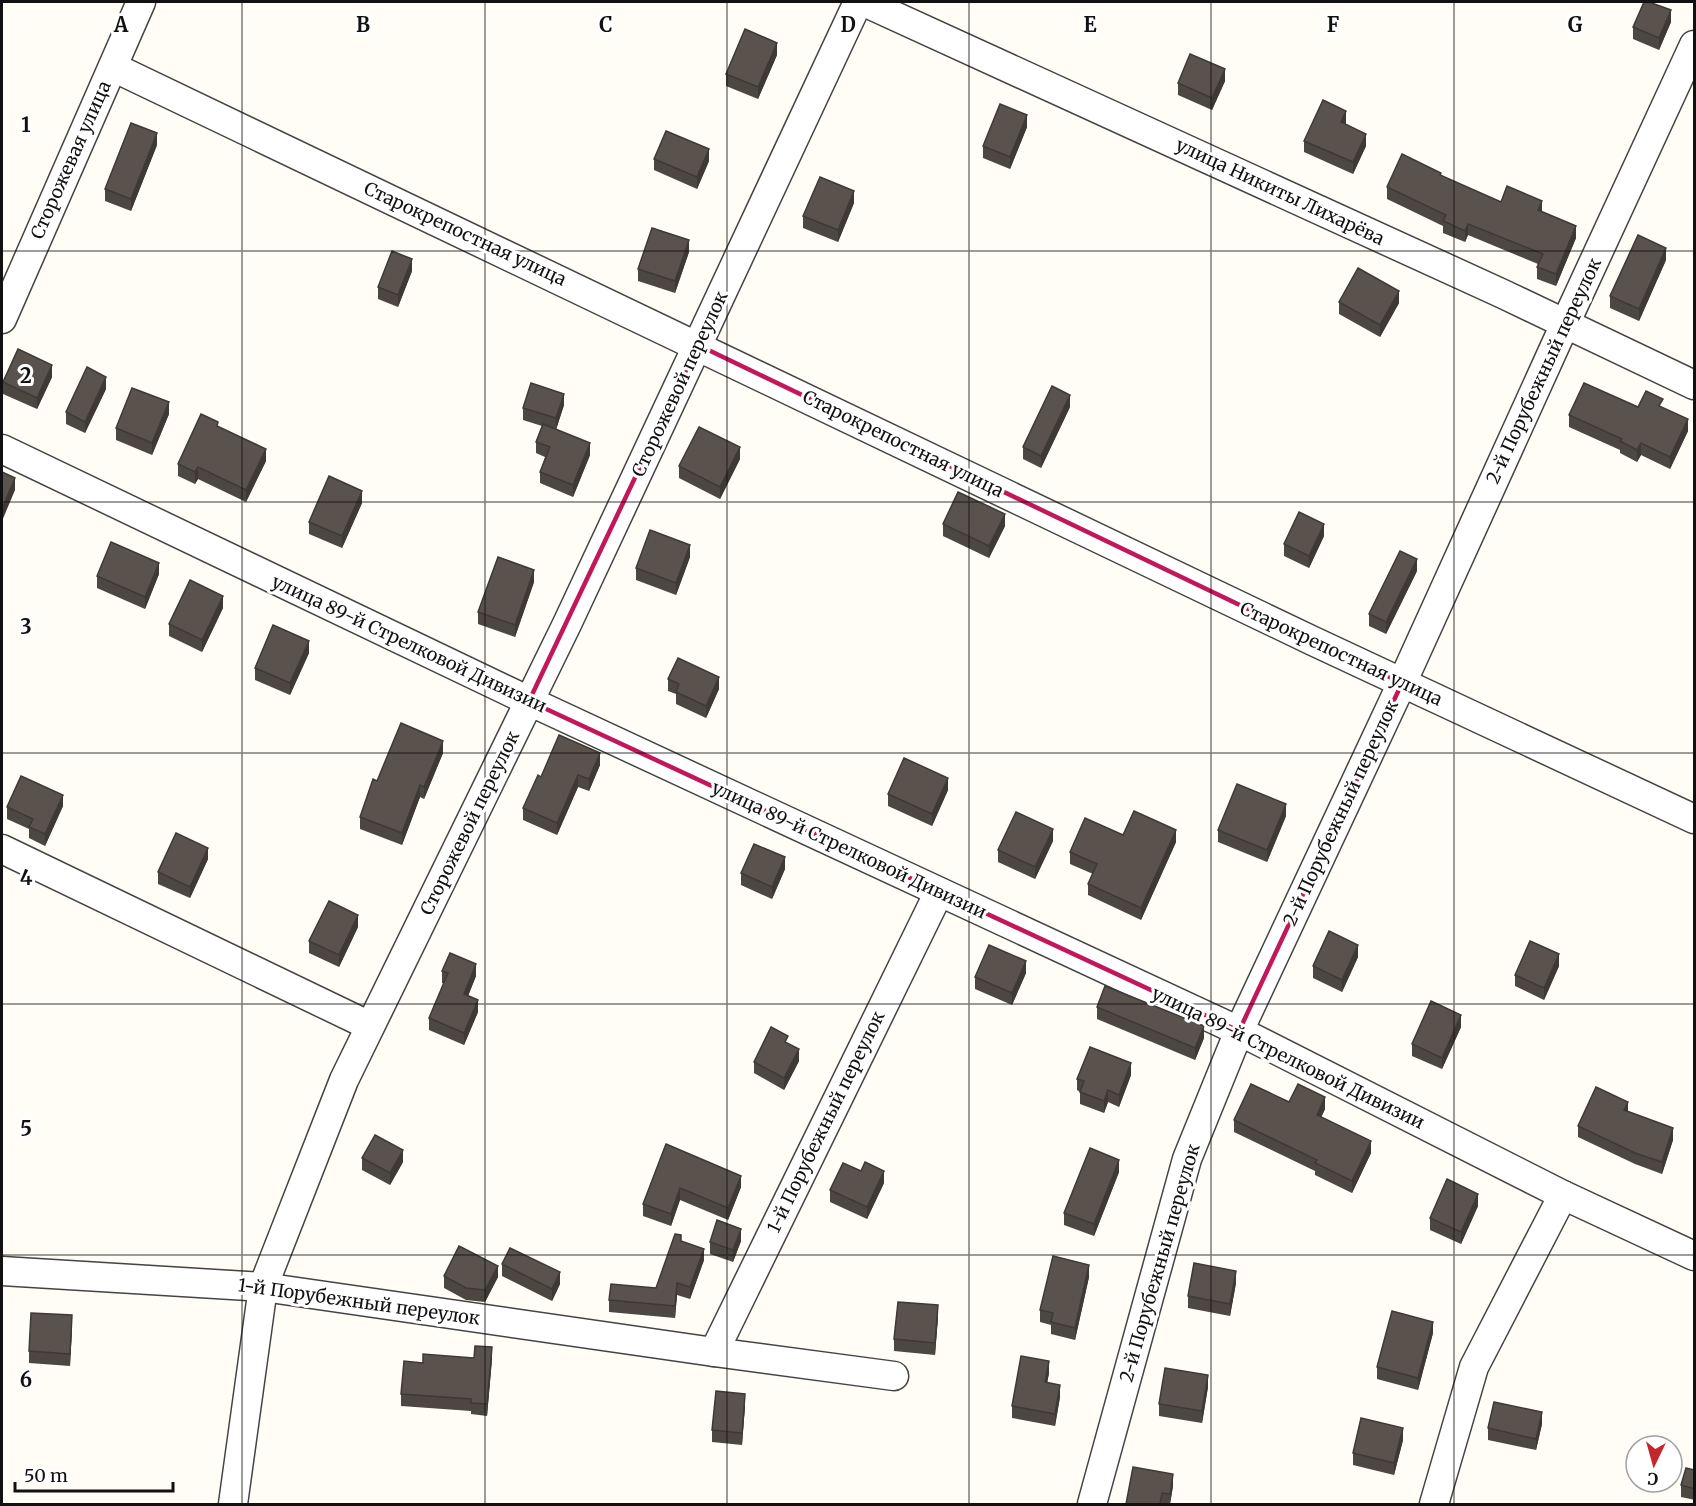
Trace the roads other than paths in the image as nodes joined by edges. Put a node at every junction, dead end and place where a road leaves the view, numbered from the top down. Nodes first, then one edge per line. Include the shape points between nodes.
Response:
1 (141, 2) edge
2 (858, 2) edge
3 (864, 2) edge
4 (1695, 45) edge
5 (113, 67) junction
6 (2, 319) edge
7 (1565, 324) junction
8 (698, 345) junction
9 (1695, 385) edge
10 (2, 449) edge
11 (1402, 682) junction
12 (529, 701) junction
13 (1695, 819) edge
14 (2, 849) edge
15 (939, 892) junction
16 (370, 1026) junction
17 (1239, 1031) junction
18 (1563, 1195) junction
19 (1695, 1256) edge
20 (2, 1270) edge
21 (263, 1287) junction
22 (714, 1352) junction
23 (894, 1376) dead end
24 (233, 1504) edge
25 (1092, 1504) edge
26 (1434, 1504) edge

1 - 5 street, Сторожевая улица
2 - 8 street, Сторожевой переулок
3 - 7 street, улица Никиты Лихарёва
4 - 7 street, 2-й Порубежный переулок
5 - 6 street, Сторожевая улица
5 - 8 street, Старокрепостная улица
7 - 9 street, улица Никиты Лихарёва
7 - 11 street, 2-й Порубежный переулок
8 - 11 street, Старокрепостная улица
8 - 12 street, Сторожевой переулок
10 - 12 street, улица 89-й Стрелковой Дивизии
11 - 13 street, Старокрепостная улица
11 - 17 street, 2-й Порубежный переулок
12 - 15 street, улица 89-й Стрелковой Дивизии
12 - 16 street, Сторожевой переулок
14 - 16 street
15 - 17 street, улица 89-й Стрелковой Дивизии
15 - 22 street, 1-й Порубежный переулок
16 - 21 street, Сторожевой переулок via 344,1080
17 - 18 street, улица 89-й Стрелковой Дивизии
17 - 25 street, 2-й Порубежный переулок via 1187,1159
18 - 19 street, улица 89-й Стрелковой Дивизии
18 - 26 street via 1474,1367
20 - 21 street, 1-й Порубежный переулок
21 - 22 street, 1-й Порубежный переулок
21 - 24 street, Сторожевой переулок
22 - 23 street, 1-й Порубежный переулок

